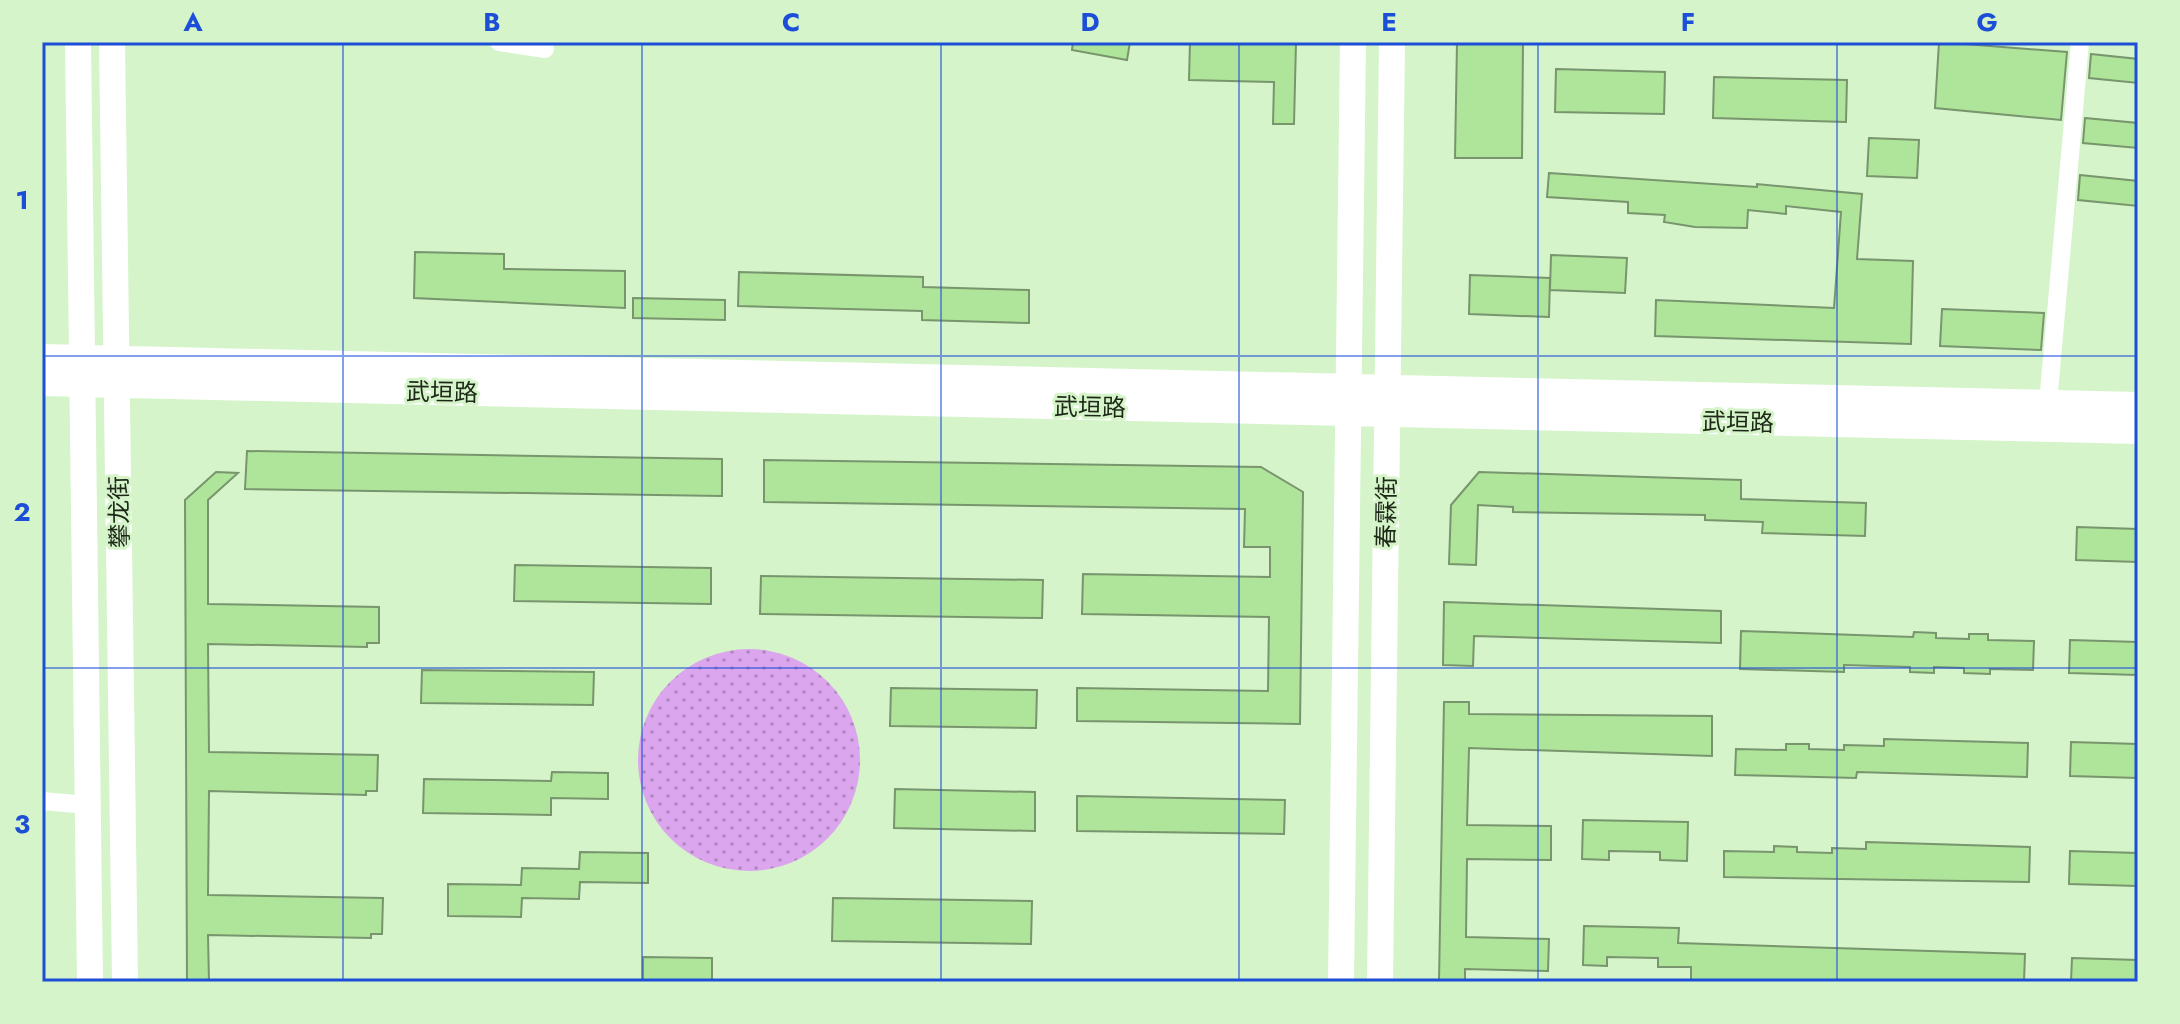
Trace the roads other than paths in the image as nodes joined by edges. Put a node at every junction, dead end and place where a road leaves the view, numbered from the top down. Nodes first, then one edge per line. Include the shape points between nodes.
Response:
1 (78, 42) edge
2 (112, 42) edge
3 (499, 42) edge
4 (1353, 42) edge
5 (1392, 42) edge
6 (2080, 42) edge
7 (545, 49) dead end
8 (42, 357) edge
9 (82, 371) junction
10 (117, 372) junction
11 (42, 383) edge
12 (1349, 400) junction
13 (1387, 401) junction
14 (2048, 403) junction
15 (2138, 405) edge
16 (2138, 431) edge
17 (42, 801) edge
18 (88, 805) junction
19 (90, 982) edge
20 (125, 982) edge
21 (1341, 982) edge
22 (1380, 982) edge

1 - 9 main road, 攀龙街
2 - 10 main road, 攀龙街
3 - 7 street
4 - 12 main road, 春霖街
5 - 13 main road, 春霖街
6 - 14 street
8 - 9 main road, 武垣路
9 - 10 main road, 武垣路
9 - 11 main road, 武垣路
9 - 18 main road, 攀龙街
10 - 12 main road, 武垣路
10 - 20 main road, 攀龙街
12 - 13 main road, 武垣路
12 - 21 main road, 春霖街
13 - 14 main road, 武垣路
13 - 16 main road, 武垣路
13 - 22 main road, 春霖街
14 - 15 main road, 武垣路
17 - 18 street
18 - 19 main road, 攀龙街

